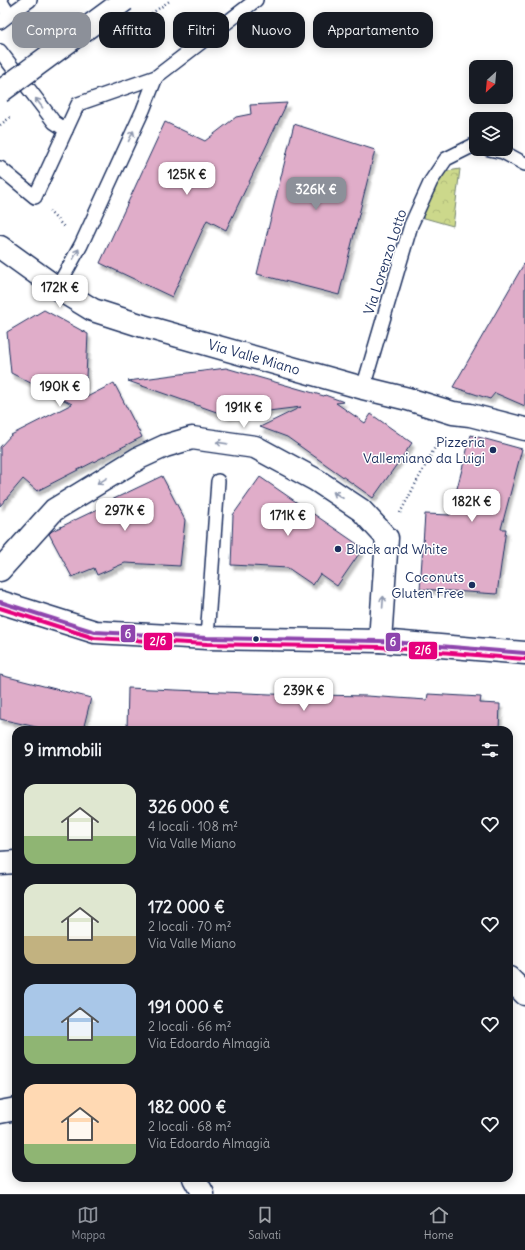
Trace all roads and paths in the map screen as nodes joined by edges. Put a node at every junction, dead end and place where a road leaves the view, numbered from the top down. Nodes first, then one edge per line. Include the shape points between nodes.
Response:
1 (0, 0) edge
2 (30, 0) edge
3 (125, 0) edge
4 (256, 0) edge
5 (5, 19) edge
6 (0, 51) edge
7 (20, 77) junction
8 (156, 77) junction
9 (0, 92) edge
10 (66, 130) junction
11 (469, 148) edge
12 (510, 156) edge
13 (525, 164) edge
14 (0, 168) edge
15 (35, 196) junction
16 (81, 245) junction
17 (0, 247) edge
18 (57, 288) junction
19 (363, 388) junction
20 (453, 413) junction
21 (525, 429) edge
22 (218, 481) dead end
23 (387, 538) junction
24 (0, 570) edge
25 (0, 602) edge
26 (207, 638) junction
27 (380, 641) junction
28 (525, 653) edge
29 (12, 862) edge
30 (0, 863) edge
31 (513, 982) edge
32 (525, 994) edge
33 (12, 1110) edge
34 (0, 1112) edge
35 (196, 1182) edge
36 (203, 1194) edge

1 - 5 lane
2 - 5 lane
3 - 7 lane
3 - 9 street, bridge
4 - 8 lane
6 - 7 lane
10 -> 7 lane via 54,122
8 - 10 lane via 78,104
16 -> 8 lane
10 - 15 lane
11 - 19 lane, Via Lorenzo Lotto via 446,159 411,224
12 - 13 lane
14 - 15 lane
15 - 16 path
18 -> 16 lane
17 - 18 street, Via Valle Miano
18 - 19 street, Via Valle Miano via 93,310
19 - 20 street, Via Valle Miano
20 - 21 street, Via Valle Miano
20 - 23 path
22 - 26 lane
23 -> 24 street via 361,510 316,480 255,447 192,438 165,446 139,458 54,510
27 -> 23 street
25 - 26 street via 95,632
26 - 27 street
27 - 28 street
29 - 30 street
31 - 32 street
33 - 34 street
35 - 36 street

